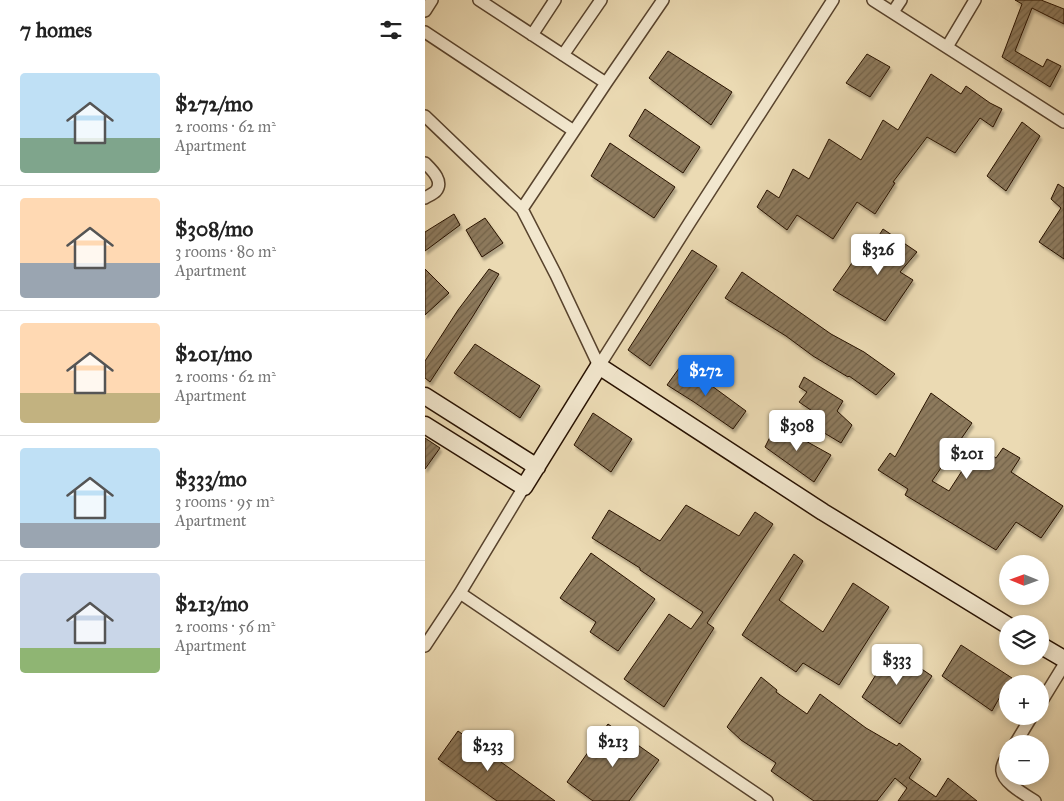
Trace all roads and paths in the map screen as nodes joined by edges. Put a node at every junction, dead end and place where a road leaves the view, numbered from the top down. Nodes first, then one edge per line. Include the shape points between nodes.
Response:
1 (432, 0) edge
2 (479, 0) edge
3 (555, 0) edge
4 (601, 0) edge
5 (663, 0) edge
6 (833, 0) edge
7 (873, 0) edge
8 (901, 0) edge
9 (975, 0) edge
10 (425, 11) edge
11 (893, 12) junction
12 (425, 32) edge
13 (532, 35) junction
14 (947, 47) junction
15 (563, 55) junction
16 (606, 83) junction
17 (425, 116) edge
18 (1064, 122) edge
19 (573, 131) junction
20 (425, 163) edge
21 (425, 198) edge
22 (522, 209) junction
23 (599, 366) junction
24 (425, 396) edge
25 (425, 425) edge
26 (537, 467) junction
27 (525, 487) junction
28 (460, 593) junction
29 (999, 620) edge
30 (425, 646) edge
31 (1049, 649) edge
32 (1063, 658) edge
33 (1049, 686) edge
34 (1012, 785) edge
35 (767, 801) edge
36 (1035, 801) edge

1 - 10 street
2 - 13 street
3 - 13 street
4 - 15 street
5 - 16 street
6 - 23 street
7 - 11 street
8 - 11 street
9 - 14 street
11 - 14 street
12 - 19 street
13 - 15 street
14 - 18 street
15 - 16 street
16 - 19 street
17 - 22 street
19 - 22 street
20 - 21 street via 437,176 438,184 436,191
22 - 23 street
23 - 26 street
23 - 29 street via 823,512
24 - 26 street
25 - 27 street
26 - 27 street
27 - 28 street
28 - 30 street
28 - 35 street
31 - 32 street
32 - 33 street
34 - 36 street

